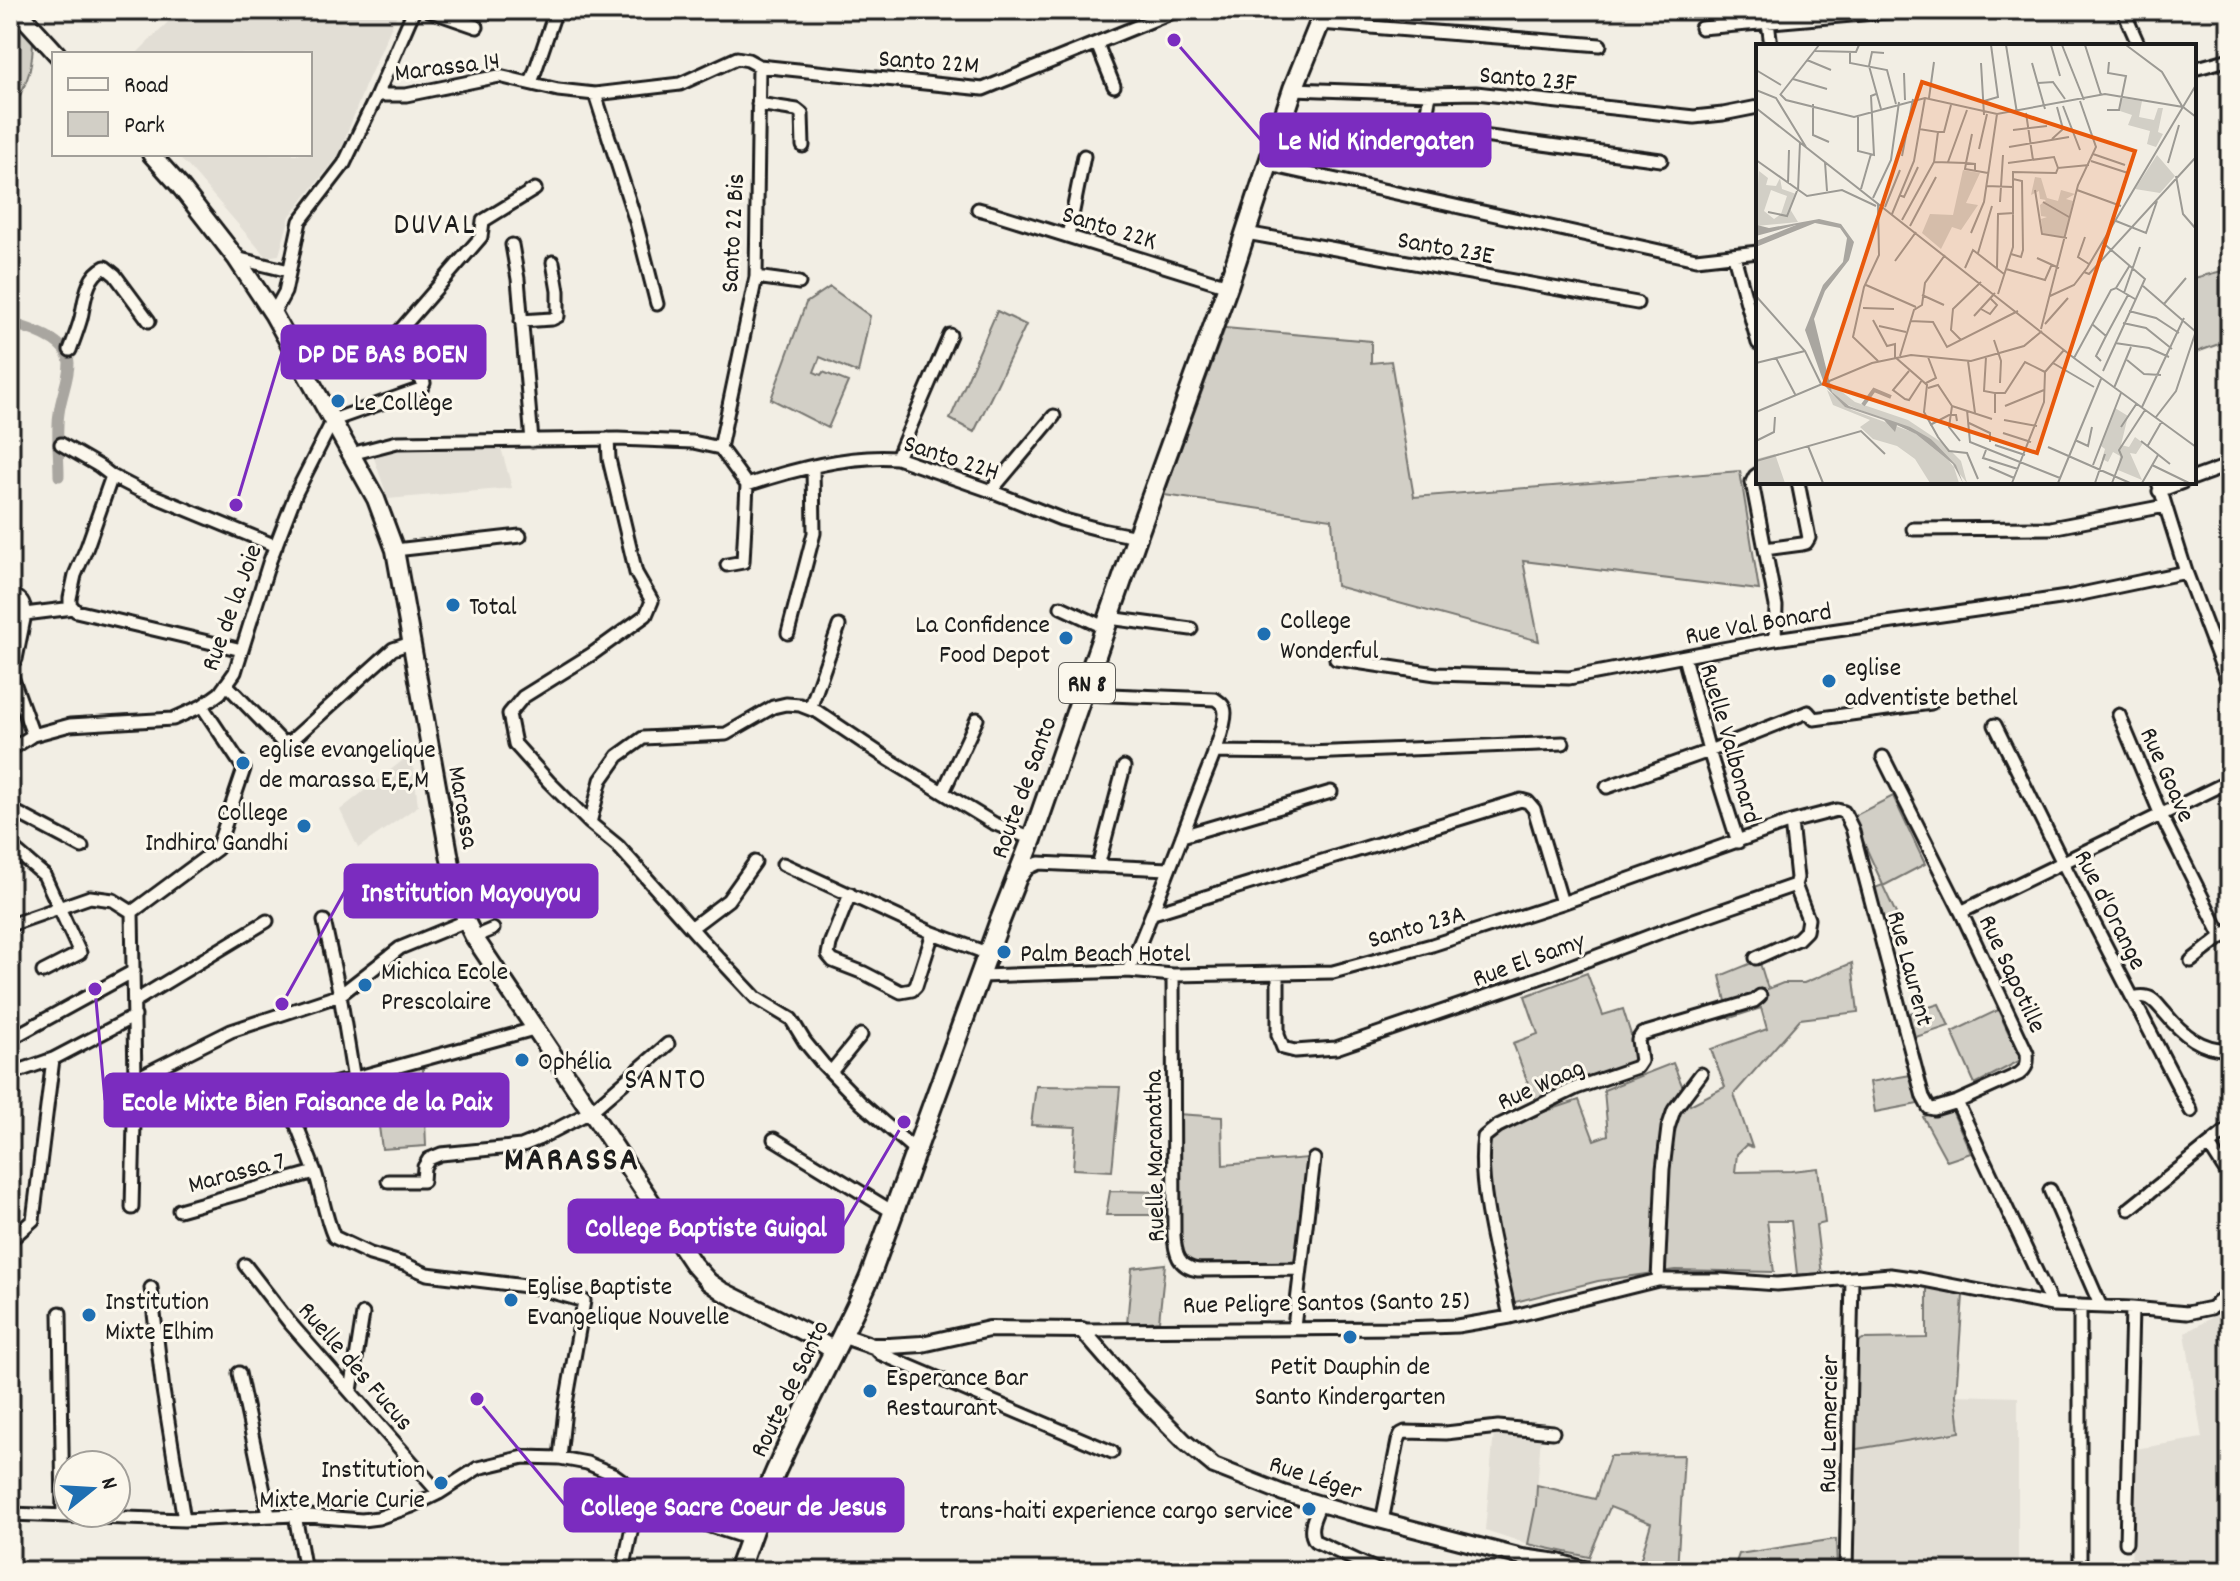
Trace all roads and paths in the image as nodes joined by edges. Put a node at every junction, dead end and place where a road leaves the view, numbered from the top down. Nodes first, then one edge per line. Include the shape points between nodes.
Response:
1 (17, 10) edge
2 (414, 10) edge
3 (428, 10) edge
4 (556, 10) edge
5 (1178, 10) edge
6 (1909, 10) edge
7 (2123, 10) edge
8 (1322, 16) edge
9 (1768, 22) junction
10 (477, 27) dead end
11 (1701, 28) dead end
12 (1097, 44) junction
13 (1771, 44) edge
14 (2138, 44) edge
15 (1600, 45) dead end
16 (55, 52) edge
17 (2230, 59) edge
18 (759, 66) junction
19 (2196, 68) edge
20 (531, 83) junction
21 (1114, 86) dead end
22 (1293, 89) junction
23 (595, 94) junction
24 (1430, 94) junction
25 (377, 95) junction
26 (758, 104) junction
27 (1756, 107) edge
28 (803, 146) dead end
29 (153, 156) edge
30 (1084, 156) dead end
31 (1661, 160) dead end
32 (1269, 165) junction
33 (535, 189) dead end
34 (978, 209) dead end
35 (1246, 233) junction
36 (1068, 236) junction
37 (512, 245) dead end
38 (1756, 252) edge
39 (1734, 256) junction
40 (236, 258) junction
41 (553, 262) dead end
42 (289, 271) junction
43 (756, 277) junction
44 (799, 283) dead end
45 (1228, 286) junction
46 (1637, 303) dead end
47 (657, 304) dead end
48 (273, 314) junction
49 (149, 321) dead end
50 (521, 321) junction
51 (950, 335) dead end
52 (1756, 336) edge
53 (70, 350) dead end
54 (1054, 416) dead end
55 (333, 420) junction
56 (608, 439) junction
57 (532, 441) junction
58 (61, 444) dead end
59 (720, 448) junction
60 (351, 454) junction
61 (897, 458) junction
62 (2230, 465) edge
63 (813, 466) junction
64 (1756, 475) edge
65 (112, 476) junction
66 (2196, 477) edge
67 (1798, 484) edge
68 (747, 485) junction
69 (2158, 486) edge
70 (991, 491) junction
71 (2165, 506) junction
72 (1913, 529) dead end
73 (520, 536) dead end
74 (1137, 537) junction
75 (276, 546) junction
76 (1765, 549) junction
77 (395, 550) junction
78 (727, 565) dead end
79 (2186, 572) junction
80 (10, 595) edge
81 (1061, 607) dead end
82 (73, 608) junction
83 (25, 614) junction
84 (1108, 623) junction
85 (839, 626) dead end
86 (1191, 629) dead end
87 (788, 633) dead end
88 (1775, 639) junction
89 (411, 643) junction
90 (242, 650) junction
91 (1684, 657) junction
92 (1336, 659) dead end
93 (10, 663) edge
94 (10, 671) edge
95 (226, 684) junction
96 (2230, 688) edge
97 (1083, 694) junction
98 (1931, 703) dead end
99 (202, 706) junction
100 (810, 709) junction
101 (2119, 715) dead end
102 (977, 719) dead end
103 (1995, 725) dead end
104 (33, 735) junction
105 (1563, 743) dead end
106 (10, 750) edge
107 (1709, 751) junction
108 (1214, 752) junction
109 (1883, 757) dead end
110 (1124, 767) dead end
111 (2230, 781) edge
112 (1607, 787) dead end
113 (943, 792) junction
114 (1331, 792) dead end
115 (10, 809) edge
116 (1844, 812) joint
117 (2161, 815) junction
118 (1791, 822) junction
119 (590, 823) junction
120 (1182, 836) junction
121 (1032, 839) junction
122 (1738, 842) junction
123 (10, 846) edge
124 (82, 847) dead end
125 (755, 862) dead end
126 (2063, 863) junction
127 (783, 864) dead end
128 (1098, 866) junction
129 (1168, 869) junction
130 (1795, 885) junction
131 (1013, 887) junction
132 (850, 894) junction
133 (1562, 903) junction
134 (60, 907) junction
135 (132, 912) junction
136 (1961, 912) junction
137 (1153, 913) junction
138 (267, 921) dead end
139 (324, 921) dead end
140 (466, 921) junction
141 (10, 925) edge
142 (691, 928) junction
143 (493, 929) dead end
144 (933, 933) junction
145 (2226, 933) edge
146 (474, 937) junction
147 (989, 954) junction
148 (1756, 958) dead end
149 (2191, 961) dead end
150 (134, 971) junction
151 (1128, 971) junction
152 (43, 972) dead end
153 (1278, 974) junction
154 (1173, 975) junction
155 (981, 976) junction
156 (340, 995) junction
157 (1760, 996) dead end
158 (2133, 998) junction
159 (135, 1001) junction
160 (135, 1016) junction
161 (534, 1029) junction
162 (861, 1035) dead end
163 (10, 1039) edge
164 (668, 1044) dead end
165 (2230, 1049) edge
166 (53, 1059) junction
167 (831, 1072) junction
168 (10, 1074) edge
169 (1701, 1074) dead end
170 (135, 1079) junction
171 (354, 1080) junction
172 (1957, 1102) junction
173 (2191, 1111) dead end
174 (590, 1112) junction
175 (2230, 1128) edge
176 (774, 1139) dead end
177 (2209, 1145) junction
178 (916, 1151) junction
179 (1314, 1159) dead end
180 (315, 1172) junction
181 (2230, 1178) edge
182 (388, 1181) dead end
183 (2050, 1190) dead end
184 (132, 1208) dead end
185 (2129, 1209) dead end
186 (179, 1210) dead end
187 (893, 1212) junction
188 (10, 1237) edge
189 (245, 1265) dead end
190 (1300, 1269) junction
191 (1852, 1278) junction
192 (1658, 1280) junction
193 (151, 1288) dead end
194 (2230, 1293) edge
195 (2052, 1305) junction
196 (2080, 1306) junction
197 (2101, 1307) junction
198 (2132, 1308) junction
199 (60, 1313) dead end
200 (363, 1314) dead end
201 (1510, 1317) junction
202 (1294, 1327) junction
203 (1082, 1330) junction
204 (839, 1343) junction
205 (873, 1346) junction
206 (239, 1373) dead end
207 (351, 1391) junction
208 (1553, 1432) dead end
209 (62, 1449) edge
210 (1112, 1452) dead end
211 (560, 1458) junction
212 (439, 1493) junction
213 (639, 1493) junction
214 (1320, 1504) junction
215 (10, 1514) edge
216 (52, 1515) edge
217 (269, 1515) junction
218 (295, 1515) junction
219 (132, 1518) edge
220 (184, 1520) junction
221 (1382, 1521) junction
222 (750, 1539) junction
223 (2126, 1543) dead end
224 (1556, 1567) edge
225 (305, 1571) edge
226 (623, 1571) edge
227 (738, 1571) edge
228 (1379, 1571) edge
229 (1590, 1571) edge
230 (1846, 1571) edge
231 (2080, 1571) edge

1 - 16 main road
2 - 25 street
3 - 10 street
4 - 20 street
5 - 12 street, Santo 22M
6 - 9 street
7 - 14 street
8 - 15 street
8 - 22 main road, Route de Santo / RN 8
9 - 11 street
9 - 13 street
12 - 18 street, Santo 22M via 983,89
12 - 21 street
17 - 19 street
18 - 23 street, Marassa 14 via 737,58 680,84
18 - 26 street, Santo 22 Bis
20 - 23 street, Marassa 14
20 - 25 street, Marassa 14 via 499,76 406,95
22 - 24 street, Santo 23F
22 - 32 main road, Route de Santo / RN 8
23 - 47 street
24 - 27 street, Santo 23F via 1476,93 1694,117
24 - 31 street via 1426,116 1431,129
25 - 42 street, Marassa 14 via 344,164 300,221
26 - 28 street via 802,114
26 - 43 street, Santo 22 Bis
29 - 40 main road, Marassa
30 - 36 street
32 - 35 main road, Route de Santo / RN 8
32 - 39 street via 1696,259
33 - 55 street via 483,221 481,237 390,342 424,383 421,389
34 - 36 street, Santo 22K
35 - 45 main road, Route de Santo / RN 8
35 - 46 street, Santo 23E
36 - 45 street, Santo 22K
37 - 50 street
38 - 39 street
39 - 52 street
40 - 42 street
40 - 48 main road, Marassa
41 - 50 street via 558,316
42 - 48 street, Marassa 14
43 - 44 street
43 - 59 street, Santo 22 Bis
45 - 74 main road, Route de Santo / RN 8
48 - 55 main road, Marassa
49 - 53 street via 105,267 88,287
50 - 57 street
51 - 61 street
54 - 70 street
55 - 60 main road, Marassa
55 - 75 street, Rue de la Joie
56 - 57 street
56 - 59 street
56 - 119 street via 636,573 652,601 646,615 523,697 509,714 515,744
57 - 60 street via 397,442
58 - 65 street
59 - 68 street
60 - 77 main road, Marassa
61 - 63 street, Santo 22H
61 - 70 street, Santo 22H
62 - 66 street
63 - 68 street, Santo 22H
63 - 87 street via 814,533
64 - 76 street via 1752,482
65 - 75 street
65 - 82 street via 75,575
67 - 76 street via 1809,538 1802,544
68 - 78 street via 743,562
69 - 71 street
70 - 74 street, Santo 22H via 1061,519
71 - 72 street via 2051,528
71 - 79 street
73 - 77 street
74 - 84 main road, Route de Santo / RN 8
75 - 90 street, Rue de la Joie
76 - 88 street via 1776,606
77 - 89 main road, Marassa
79 - 88 street, Rue Val Bonard via 2067,597
79 - 96 street
80 - 83 street via 20,598
81 - 84 street
82 - 83 street
82 - 90 street
83 - 93 street via 16,659
84 - 86 street
84 - 97 main road, Route de Santo / RN 8
85 - 100 street
88 - 91 street, Rue Val Bonard
89 - 95 street via 393,649 283,743
89 - 140 main road, Marassa via 453,876
90 - 95 street, Rue de la Joie
91 - 92 street, Rue Val Bonard via 1569,678 1436,674
91 - 107 street, Ruelle Valbonard
94 - 104 street
95 - 99 street, Rue de la Joie
97 - 108 street via 1215,699 1225,711
97 - 121 main road, Route de Santo / RN 8
98 - 107 street via 1814,719 1808,712
99 - 104 street, Rue de la Joie via 173,719 70,725
99 - 135 street via 244,769 217,849
100 - 113 street
100 - 119 street via 773,707 726,734 643,738 618,756 601,780
101 - 117 street, Rue Goave
102 - 113 street
103 - 126 street, Rue d'Orange
104 - 106 street, Rue de la Joie
105 - 108 street
107 - 112 street
107 - 122 street, Ruelle Valbonard
108 - 120 street
109 - 136 street, Rue Sapotille
110 - 128 street
111 - 117 street
113 - 121 street via 993,823
114 - 120 street
115 - 124 street
116 - 118 street, Santo 23A
116 - 172 street, Rue Laurent via 1923,1097 1934,1109
117 - 126 street
117 - 145 street, Rue Goave
118 - 122 street, Santo 23A
118 - 130 street
119 - 142 street via 618,846
120 - 129 street
121 - 131 main road, Route de Santo / RN 8
122 - 133 street, Santo 23A
123 - 134 street via 44,875
125 - 142 street via 728,900
126 - 136 street
126 - 158 street, Rue d'Orange
127 - 132 street
128 - 129 street
128 - 131 street via 1039,863
129 - 137 street
130 - 148 street via 1808,919 1806,931
130 - 153 street, Rue El Samy via 1336,1048 1283,1048 1278,1035
131 - 147 main road, Route de Santo / RN 8
132 - 144 street
132 - 144 street via 830,944 833,961 908,992 916,986
133 - 137 street via 1534,809 1521,800
133 - 153 street, Santo 23A via 1333,972
134 - 135 street via 90,897 113,900
134 - 141 street
134 - 152 street via 80,953
135 - 150 street
136 - 172 street, Rue Sapotille via 2028,1063 2019,1074
137 - 151 street
138 - 159 street
139 - 156 street
140 - 146 main road, Marassa
140 - 156 street via 400,948
142 - 167 street via 756,998 791,1019
143 - 146 street
144 - 147 street
145 - 149 street
146 - 161 main road, Marassa
147 - 155 main road, Route de Santo / RN 8
150 - 159 street
150 - 163 street
151 - 154 street, Santo 23A
151 - 155 street, Santo 23A
153 - 154 street, Santo 23A
154 - 190 street, Ruelle Maranatha via 1174,1249 1179,1261 1198,1270
155 - 178 main road, Route de Santo / RN 8
156 - 170 street via 231,1031
156 - 171 street
157 - 201 street, Rue Waag via 1642,1034 1637,1067 1576,1088 1484,1137 1487,1204
158 - 165 street via 2153,1000 2194,1041
158 - 173 street, Rue d'Orange
159 - 160 street
160 - 166 street
160 - 170 street
161 - 171 street, Marassa 7
161 - 174 main road, Marassa
162 - 167 street
164 - 174 street
166 - 168 street
166 - 188 street via 33,1220
167 - 178 street
169 - 192 street via 1674,1110 1668,1128
170 - 184 street
171 - 180 street, Marassa 7 via 304,1092 292,1113
172 - 195 street
174 - 182 street via 521,1146 441,1154 429,1159 423,1181
174 - 204 main road, Marassa via 709,1282
175 - 177 street
176 - 187 street
177 - 181 street
177 - 185 street
178 - 187 main road, Route de Santo / RN 8
179 - 190 street
180 - 186 street, Marassa 7
180 - 211 street via 334,1237 427,1274 534,1287 584,1301
183 - 197 street
187 - 204 main road, Route de Santo / RN 8
189 - 207 street, Ruelle des Fucus
190 - 202 street
191 - 192 street, Rue Peligre Santos (Santo 25) via 1777,1284
191 - 195 street, Rue Peligre Santos (Santo 25) via 1890,1275
191 - 230 street, Rue Lemercier
192 - 201 street, Rue Peligre Santos (Santo 25)
193 - 220 street
194 - 198 street, Rue Peligre Santos (Santo 25) via 2201,1311
195 - 196 street, Rue Peligre Santos (Santo 25)
196 - 197 street, Rue Peligre Santos (Santo 25)
196 - 231 street
197 - 198 street, Rue Peligre Santos (Santo 25)
198 - 223 street
199 - 209 street
200 - 207 street
201 - 202 street, Rue Peligre Santos (Santo 25) via 1457,1326
202 - 203 street, Rue Peligre Santos (Santo 25)
203 - 205 street, Rue Peligre Santos (Santo 25) via 989,1329 922,1344
203 - 214 street, Rue Léger via 1142,1399 1214,1466
204 - 205 street, Rue Peligre Santos (Santo 25)
204 - 222 main road, Route de Santo / RN 8 via 779,1462
205 - 210 street via 881,1354
206 - 217 street
207 - 212 street, Ruelle des Fucus
208 - 221 street via 1498,1427 1401,1434
211 - 212 street via 524,1457 478,1468
211 - 213 street via 613,1474
212 - 218 street via 378,1518
213 - 222 street via 656,1505
213 - 226 street
214 - 221 street, Rue Léger
214 - 228 street via 1312,1526 1315,1541
215 - 216 street
217 - 218 street
217 - 220 street
218 - 225 street
219 - 220 street
221 - 224 street, Rue Léger
222 - 227 main road, Route de Santo / RN 8
224 - 229 street, Rue Léger

